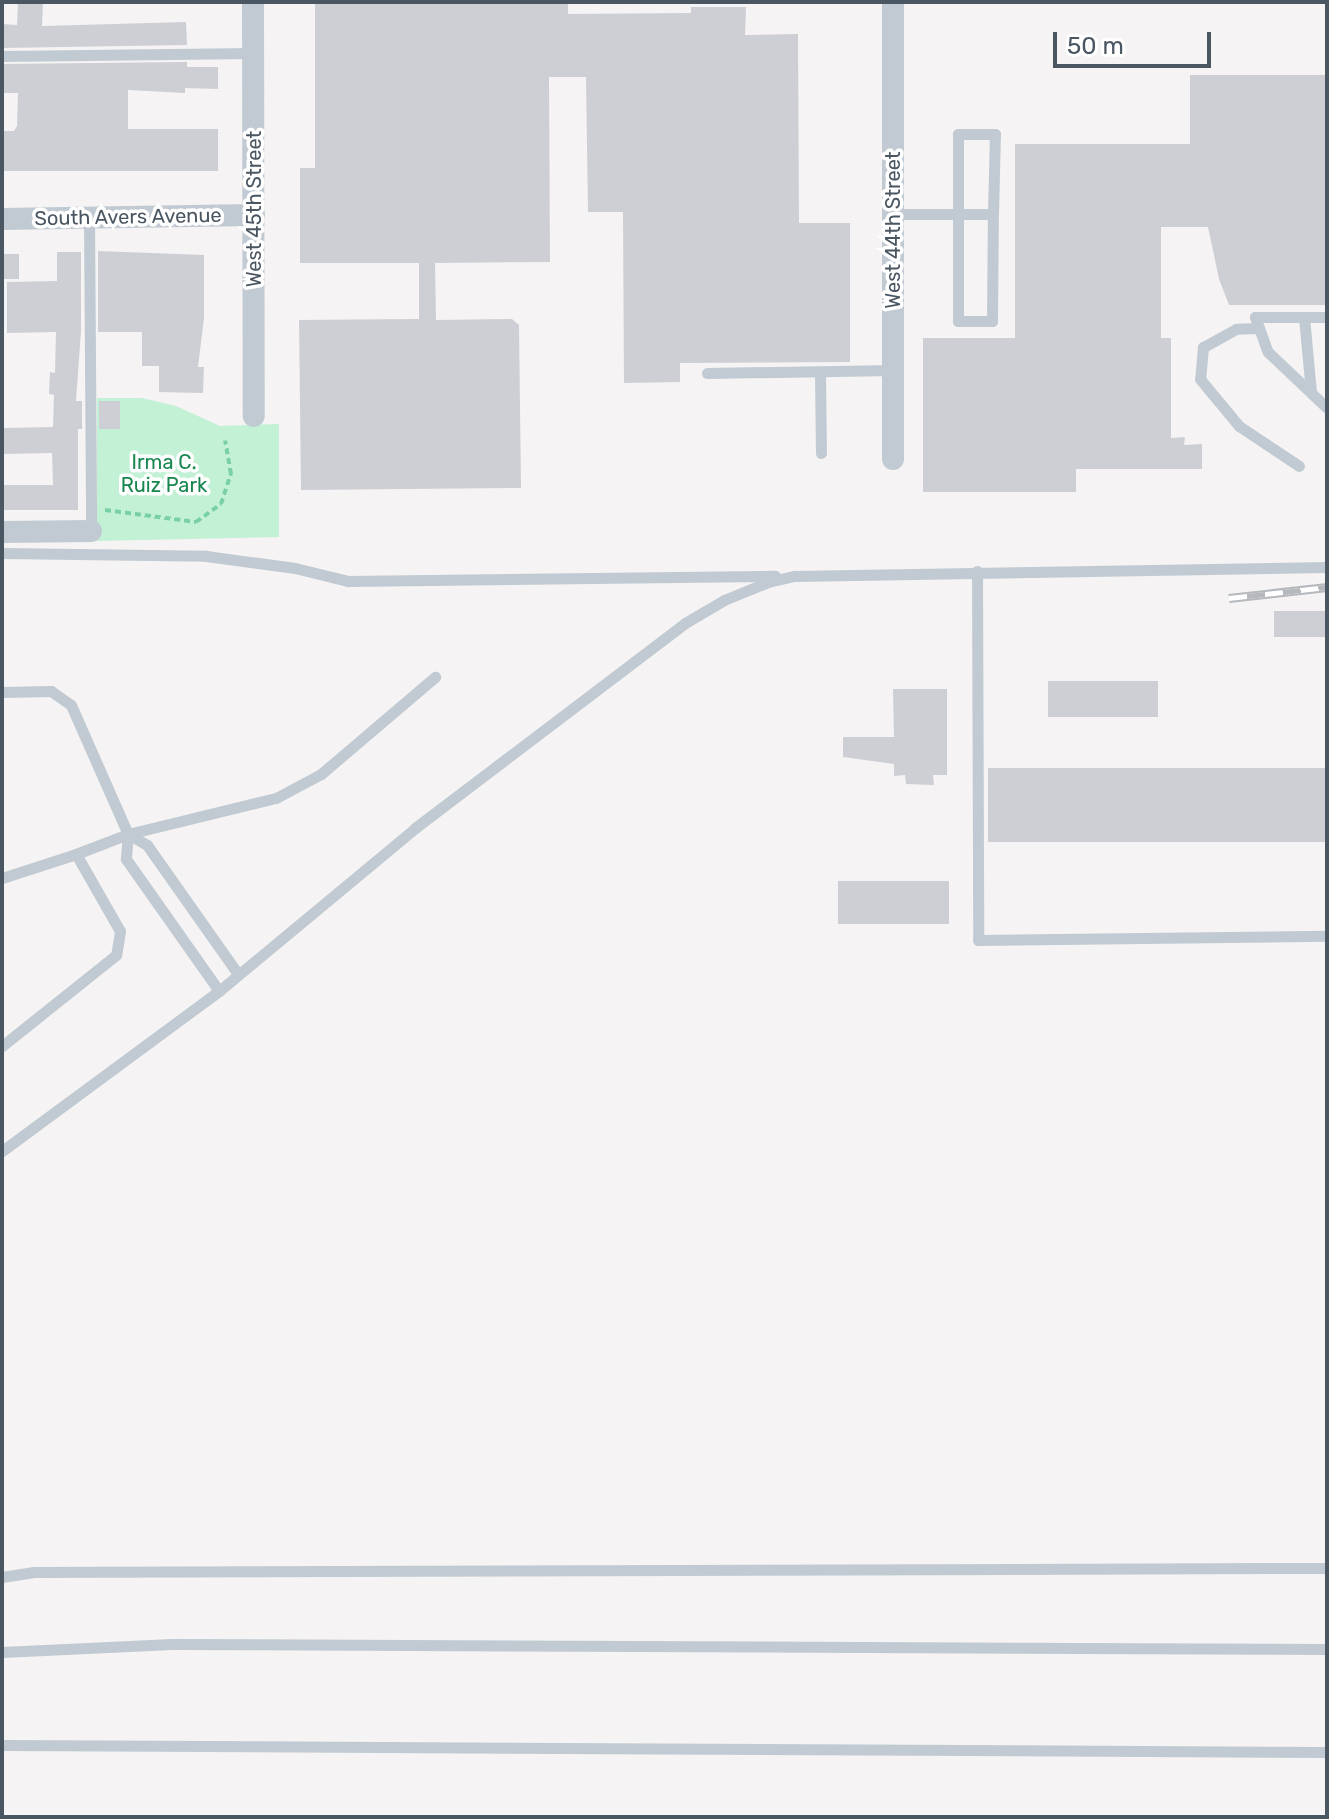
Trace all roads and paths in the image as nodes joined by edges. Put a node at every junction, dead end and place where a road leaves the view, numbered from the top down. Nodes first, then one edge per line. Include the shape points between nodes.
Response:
1 (253, 2) edge
2 (893, 2) edge
3 (253, 53) junction
4 (2, 56) edge
5 (893, 214) junction
6 (958, 214) junction
7 (993, 214) junction
8 (254, 215) junction
9 (89, 217) junction
10 (2, 219) edge
11 (1304, 317) junction
12 (1327, 317) edge
13 (1259, 328) junction
14 (893, 370) junction
15 (707, 373) dead end
16 (820, 373) junction
17 (1311, 393) junction
18 (1327, 408) edge
19 (254, 416) dead end
20 (225, 441) dead end
21 (821, 453) dead end
22 (893, 459) dead end
23 (1299, 466) dead end
24 (91, 520) junction
25 (2, 532) edge
26 (2, 553) edge
27 (1327, 567) edge
28 (977, 571) junction
29 (795, 576) junction
30 (435, 677) dead end
31 (2, 692) edge
32 (128, 834) junction
33 (76, 854) junction
34 (2, 878) edge
35 (1327, 936) edge
36 (238, 974) junction
37 (219, 991) junction
38 (2, 1046) edge
39 (2, 1151) edge
40 (1327, 1568) edge
41 (2, 1577) edge
42 (1327, 1649) edge
43 (2, 1652) edge
44 (2, 1745) edge
45 (1327, 1752) edge

1 - 3 street, West 45th Street
2 - 5 street, West 44th Street
3 - 4 lane
3 - 8 street, West 45th Street
5 - 6 lane
5 - 14 street, West 44th Street
6 - 7 lane
6 - 7 lane via 958,134 995,134
6 - 7 lane via 958,321 992,321
8 - 9 street, South Avers Avenue
8 - 19 street, West 45th Street
9 - 10 street, South Avers Avenue
9 - 24 lane
11 - 12 lane
11 - 13 lane via 1255,317
11 - 17 lane
13 - 17 lane via 1268,352
13 - 23 lane via 1236,329 1203,347 1200,379 1239,426
14 - 16 lane
14 - 22 street, West 44th Street
15 - 16 lane
16 - 21 lane
17 - 18 lane
20 - 24 path via 231,474 221,504 196,522 122,511
24 - 25 street
26 - 29 lane via 206,556 348,581
27 - 28 lane
28 - 29 lane
28 - 35 lane via 978,940
29 - 36 lane via 724,600 685,623 415,828
30 - 32 lane via 321,774 276,798
31 - 32 lane via 51,691 71,705
32 - 33 lane
32 - 36 lane via 147,845
32 - 37 lane via 126,859
33 - 34 lane
33 - 38 lane via 120,931 116,955
36 - 37 lane
37 - 39 lane
40 - 41 lane via 34,1572
42 - 43 lane via 172,1644
44 - 45 lane

